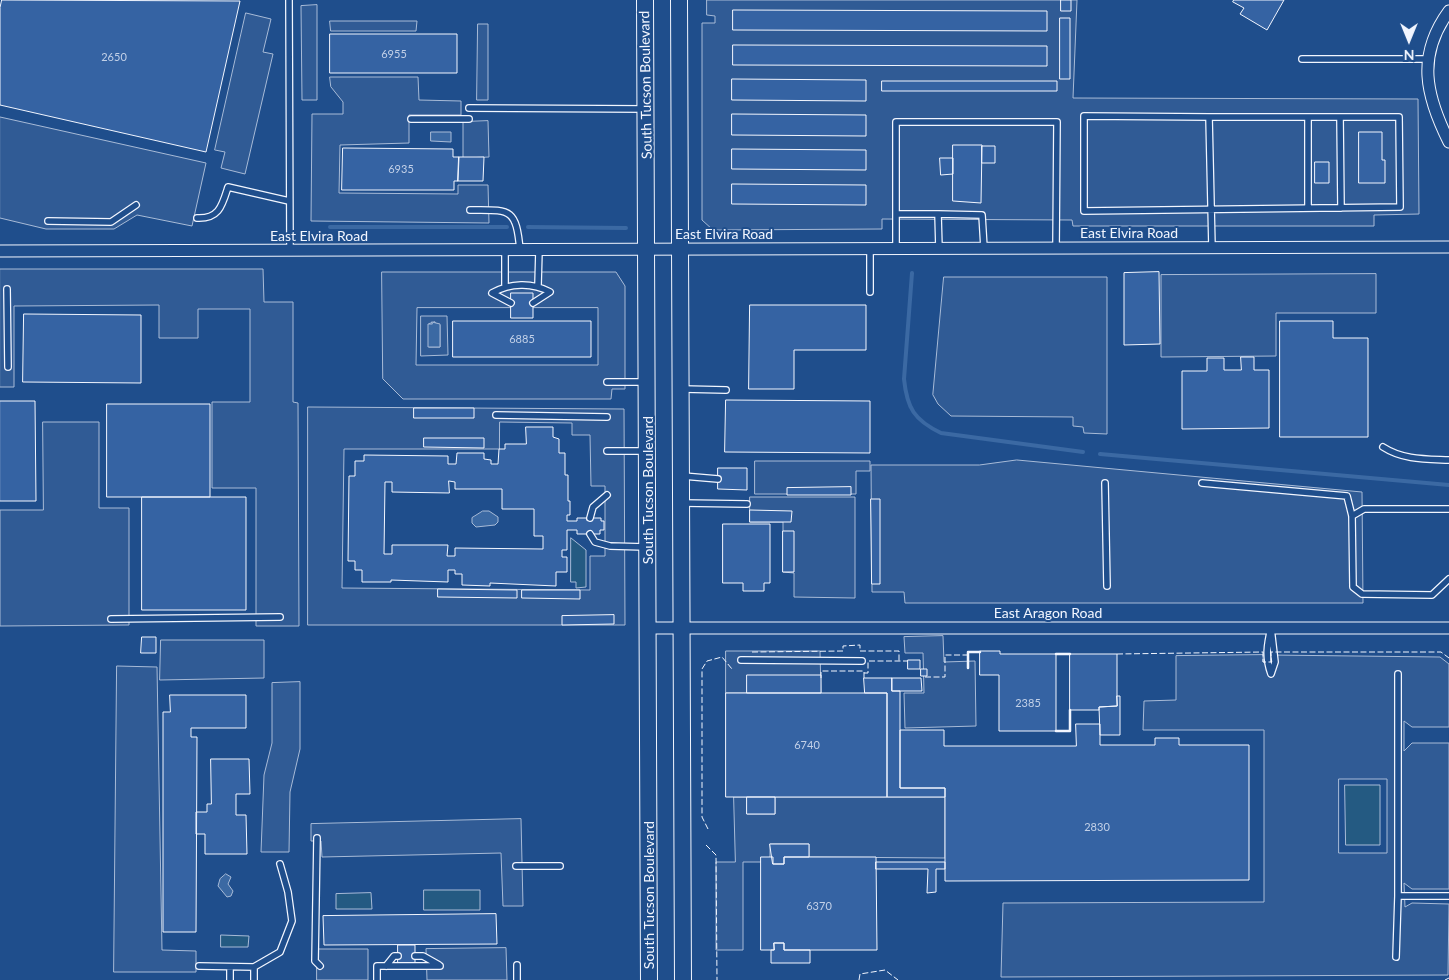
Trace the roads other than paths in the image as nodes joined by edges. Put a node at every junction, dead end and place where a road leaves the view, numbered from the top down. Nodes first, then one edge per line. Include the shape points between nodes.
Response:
1 (289, 0) edge
2 (645, 0) edge
3 (679, 0) edge
4 (1449, 11) edge
5 (1302, 60) dead end
6 (1429, 60) junction
7 (469, 108) dead end
8 (646, 109) junction
9 (1209, 117) junction
10 (1308, 117) junction
11 (1340, 117) junction
12 (411, 119) dead end
13 (469, 119) dead end
14 (1449, 142) edge
15 (290, 202) junction
16 (136, 205) dead end
17 (1308, 208) junction
18 (1342, 208) junction
19 (470, 210) dead end
20 (1211, 210) junction
21 (896, 214) junction
22 (938, 214) junction
23 (197, 218) dead end
24 (48, 222) dead end
25 (1449, 247) edge
26 (984, 248) junction
27 (1056, 248) junction
28 (1212, 248) junction
29 (680, 249) junction
30 (870, 249) junction
31 (896, 249) junction
32 (939, 249) junction
33 (505, 250) junction
34 (520, 250) junction
35 (539, 250) junction
36 (648, 250) junction
37 (0, 251) edge
38 (290, 251) junction
39 (505, 285) junction
40 (538, 285) junction
41 (8, 289) dead end
42 (870, 292) dead end
43 (511, 303) dead end
44 (533, 303) dead end
45 (8, 367) dead end
46 (606, 382) dead end
47 (648, 382) junction
48 (680, 389) junction
49 (726, 390) dead end
50 (496, 415) dead end
51 (607, 417) dead end
52 (1383, 447) dead end
53 (607, 451) dead end
54 (648, 451) junction
55 (1449, 460) edge
56 (680, 476) junction
57 (718, 479) dead end
58 (1105, 483) dead end
59 (1202, 483) dead end
60 (607, 495) dead end
61 (680, 503) junction
62 (747, 504) dead end
63 (1449, 509) edge
64 (1352, 516) junction
65 (590, 518) dead end
66 (590, 534) dead end
67 (648, 547) junction
68 (1449, 579) edge
69 (1107, 586) dead end
70 (280, 617) dead end
71 (111, 618) dead end
72 (648, 628) junction
73 (681, 628) junction
74 (1271, 628) junction
75 (1449, 628) edge
76 (741, 660) dead end
77 (862, 661) dead end
78 (1398, 674) dead end
79 (317, 838) dead end
80 (280, 864) dead end
81 (516, 866) dead end
82 (560, 866) dead end
83 (1398, 896) junction
84 (1449, 896) edge
85 (398, 956) dead end
86 (415, 956) dead end
87 (1396, 957) dead end
88 (199, 966) dead end
89 (320, 966) dead end
90 (386, 966) junction
91 (517, 966) dead end
92 (230, 967) junction
93 (254, 967) junction
94 (230, 980) edge
95 (254, 980) edge
96 (377, 980) edge
97 (517, 980) edge
98 (649, 980) edge
99 (683, 980) edge

1 - 15 lane
2 - 8 main road, South Tucson Boulevard
3 - 29 main road
4 - 6 street via 1436,32
5 - 6 lane
6 - 14 street via 1428,88 1436,117
7 - 8 lane
8 - 36 main road, South Tucson Boulevard
9 - 10 lane
9 - 20 lane
9 - 20 lane via 1084,116 1084,211
10 - 11 lane
10 - 17 lane
11 - 18 lane
11 - 18 lane via 1399,117 1400,207
12 - 13 lane
15 - 23 lane via 228,187 217,214 211,218
15 - 38 lane
16 - 24 lane via 111,222
17 - 18 lane
17 - 20 lane
19 - 34 lane via 501,210 511,215 518,225
20 - 28 lane
21 - 22 lane
21 - 27 lane via 896,122 1056,122
21 - 31 lane
22 - 26 lane via 982,215
22 - 32 lane
25 - 28 street, East Elvira Road
26 - 27 street, East Elvira Road
26 - 32 street, East Elvira Road
27 - 28 street, East Elvira Road
29 - 30 street, East Elvira Road
29 - 36 street, East Elvira Road
29 - 48 main road
30 - 31 street, East Elvira Road
30 - 42 lane
31 - 32 street, East Elvira Road
33 - 34 street, East Elvira Road
33 - 38 street, East Elvira Road
33 - 39 lane
34 - 35 street, East Elvira Road
35 - 36 street, East Elvira Road
35 - 40 lane
36 - 47 main road, South Tucson Boulevard
37 - 38 street, East Elvira Road
39 - 40 lane
39 - 43 lane via 492,293
40 - 44 lane via 550,292
41 - 45 lane
46 - 47 lane
47 - 54 main road, South Tucson Boulevard
48 - 49 lane
48 - 56 main road
50 - 51 lane
52 - 55 lane via 1411,458
53 - 54 lane
54 - 67 main road, South Tucson Boulevard
56 - 57 lane
56 - 61 main road
58 - 69 lane
59 - 64 lane via 1347,496
60 - 65 lane via 593,507
61 - 62 lane
61 - 73 main road
63 - 64 lane via 1364,509
64 - 68 lane via 1353,587 1362,594 1432,595
66 - 67 lane via 595,542 610,546
67 - 72 main road, South Tucson Boulevard
70 - 71 lane
72 - 73 street, East Aragon Road
72 - 98 main road, South Tucson Boulevard
73 - 74 street, East Aragon Road
73 - 99 main road
74 - 74 lane via 1267,649 1271,674 1275,662
74 - 75 street, East Aragon Road
76 - 77 lane
78 - 83 lane
79 - 89 lane via 315,961
80 - 93 lane via 292,921 280,952
81 - 82 lane
83 - 84 lane
83 - 87 lane
85 - 90 lane via 394,956
86 - 90 lane via 423,956 440,966
88 - 92 lane
90 - 96 lane via 377,966
91 - 97 lane
92 - 93 lane
92 - 94 lane
93 - 95 lane

